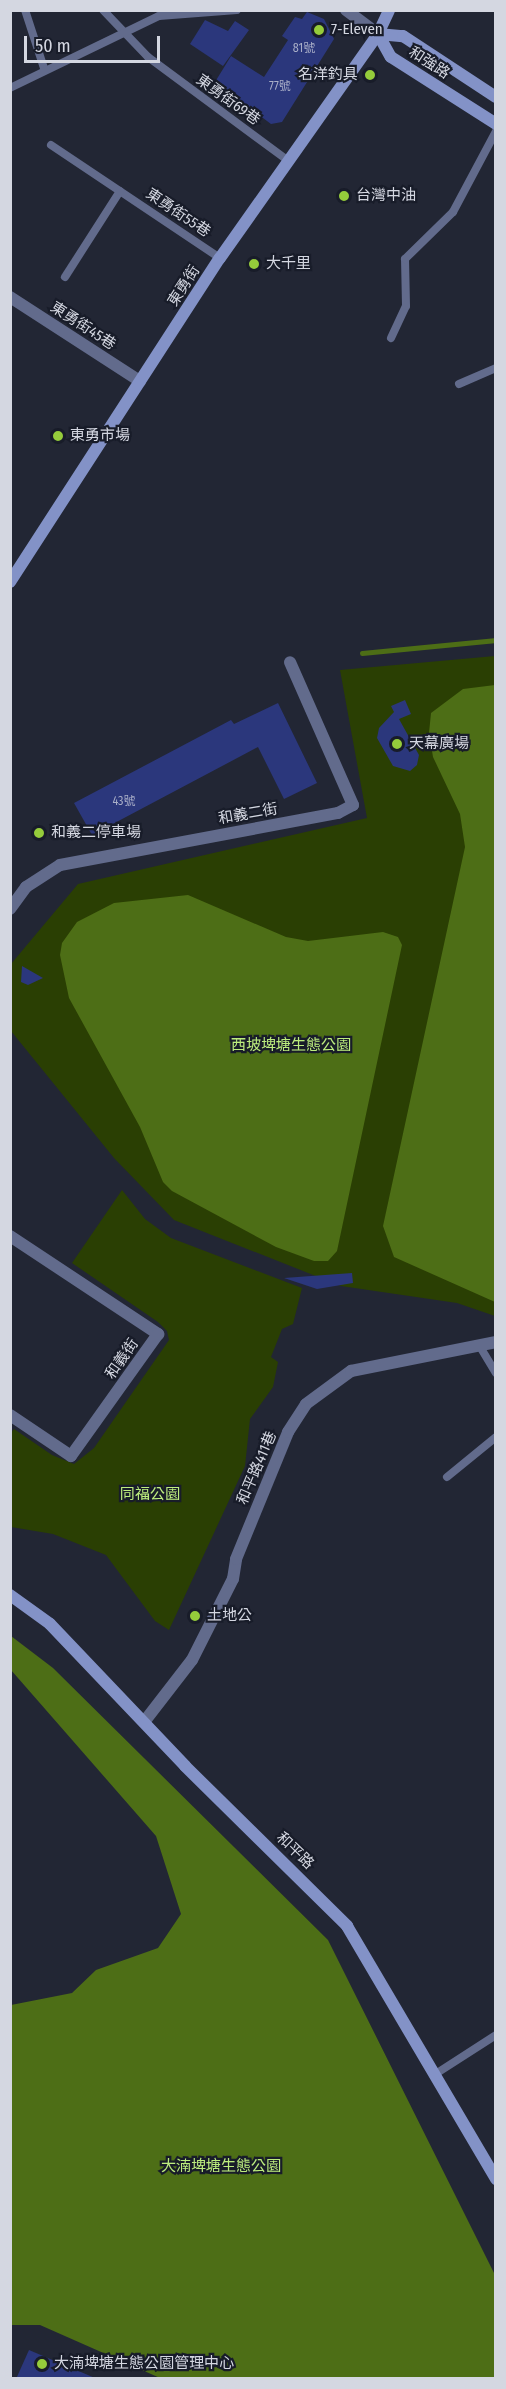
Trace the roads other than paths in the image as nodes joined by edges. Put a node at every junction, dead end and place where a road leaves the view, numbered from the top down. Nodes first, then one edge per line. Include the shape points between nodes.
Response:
1 (25, 10) edge
2 (103, 10) edge
3 (237, 10) edge
4 (346, 10) edge
5 (389, 10) edge
6 (125, 29) junction
7 (378, 34) junction
8 (44, 69) junction
9 (10, 88) edge
10 (495, 97) edge
11 (495, 124) edge
12 (495, 131) edge
13 (51, 145) dead end
14 (287, 160) junction
15 (120, 191) junction
16 (220, 258) junction
17 (65, 277) dead end
18 (10, 297) edge
19 (391, 338) dead end
20 (495, 368) edge
21 (140, 381) junction
22 (459, 384) dead end
23 (10, 582) edge
24 (290, 662) dead end
25 (10, 909) edge
26 (10, 1236) edge
27 (495, 1341) edge
28 (479, 1345) junction
29 (495, 1372) edge
30 (10, 1415) edge
31 (495, 1437) edge
32 (447, 1477) dead end
33 (10, 1595) edge
34 (144, 1722) junction
35 (495, 2035) edge
36 (437, 2073) junction
37 (495, 2179) edge

1 - 8 lane
2 - 6 lane, 東勇街69巷
3 - 6 lane via 159,16
4 - 7 street
5 - 7 street, 東勇街
6 - 8 lane
6 - 14 lane, 東勇街69巷 via 148,57
7 - 10 street, 和強路 via 403,36
7 - 11 street, 和強路 via 391,57
7 - 14 street, 東勇街
8 - 9 lane
12 - 19 lane via 453,212 405,258 402,267 406,306
13 - 15 lane, 東勇街55巷
14 - 16 street, 東勇街
15 - 16 lane, 東勇街55巷
15 - 17 lane
16 - 21 street, 東勇街
18 - 21 street, 東勇街45巷
20 - 22 lane
21 - 23 street, 東勇街
24 - 25 street, 和義二街 via 352,805 338,813 60,865 26,887
26 - 30 street, 和義街 via 158,1334 71,1456
27 - 28 street, 和平路411巷
28 - 29 lane
28 - 34 street, 和平路411巷 via 351,1371 306,1404 288,1432 236,1559 233,1580 192,1660
31 - 32 lane
33 - 34 street, 和平路 via 51,1624
34 - 36 street, 和平路 via 347,1926
35 - 36 lane
36 - 37 street, 和平路

